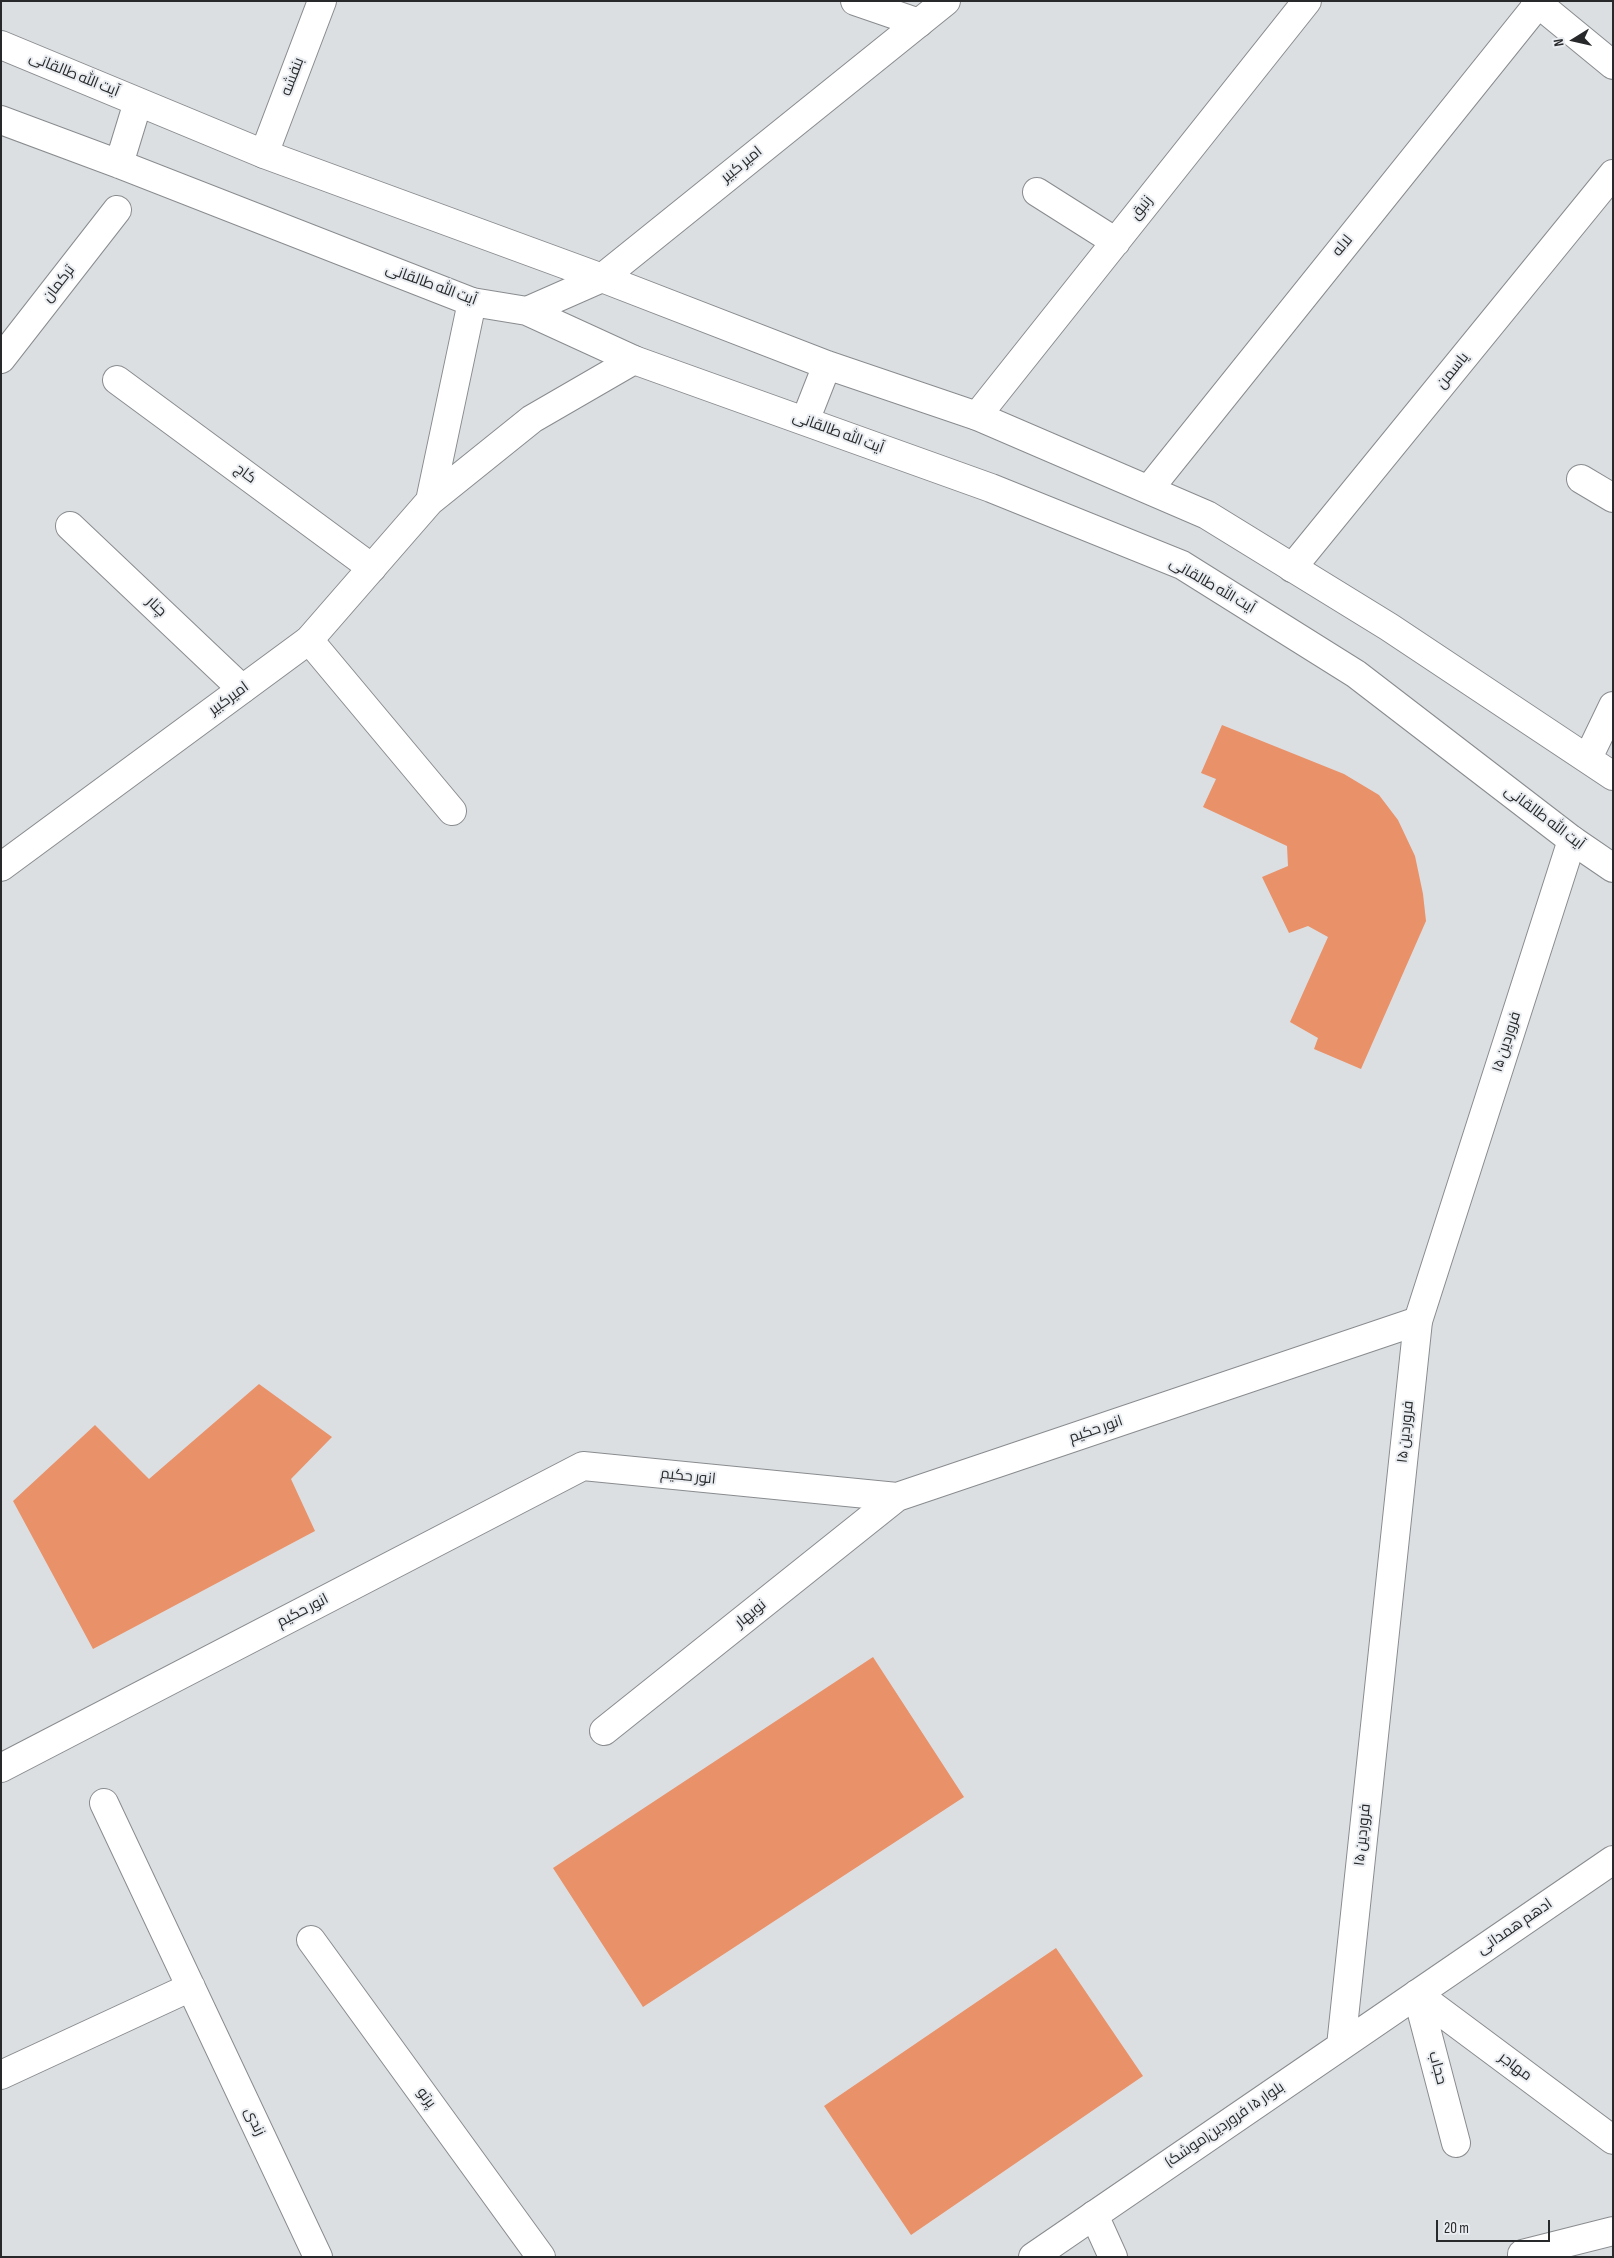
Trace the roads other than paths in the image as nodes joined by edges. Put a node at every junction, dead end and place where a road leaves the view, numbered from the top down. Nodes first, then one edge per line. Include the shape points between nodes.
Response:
1 (322, 1) edge
2 (855, 1) edge
3 (946, 1) edge
4 (1307, 1) edge
5 (1536, 2) edge
6 (919, 23) junction
7 (1, 45) edge
8 (1613, 65) edge
9 (138, 102) junction
10 (1, 120) edge
11 (264, 154) junction
12 (119, 164) junction
13 (1613, 174) edge
14 (1037, 192) dead end
15 (117, 210) dead end
16 (1116, 242) junction
17 (602, 278) junction
18 (472, 302) junction
19 (527, 311) junction
20 (1, 359) edge
21 (634, 360) junction
22 (827, 365) junction
23 (117, 380) dead end
24 (977, 416) junction
25 (805, 421) junction
26 (1581, 479) dead end
27 (1148, 489) junction
28 (1613, 498) edge
29 (430, 501) junction
30 (70, 526) dead end
31 (372, 568) junction
32 (1292, 568) junction
33 (309, 640) junction
34 (242, 689) junction
35 (1613, 706) edge
36 (1588, 758) junction
37 (1613, 776) edge
38 (452, 811) dead end
39 (1572, 840) junction
40 (1, 867) edge
41 (1613, 868) edge
42 (1418, 1321) junction
43 (897, 1497) junction
44 (604, 1731) dead end
45 (1, 1768) edge
46 (104, 1802) dead end
47 (1613, 1860) edge
48 (311, 1940) dead end
49 (191, 1987) junction
50 (1417, 1994) junction
51 (1341, 2046) junction
52 (1, 2075) edge
53 (1613, 2140) edge
54 (1456, 2143) dead end
55 (1094, 2215) junction
56 (1613, 2231) edge
57 (318, 2257) edge
58 (541, 2257) edge
59 (1033, 2257) edge
60 (1113, 2257) edge
61 (1522, 2257) edge

1 - 11 street, بنفشه
2 - 6 street
3 - 6 street, امیر کبیر
4 - 16 street, زنبق
5 - 8 street
5 - 27 street, لاله
6 - 17 street, امیر کبیر
7 - 9 street, آیت الله طالقانی
9 - 11 street, آیت الله طالقانی
9 - 12 street
10 - 12 street, آیت الله طالقانی
11 - 17 street, آیت الله طالقانی
12 - 18 street, آیت الله طالقانی
13 - 32 street, یاسمن
14 - 16 street
15 - 20 street, ترکمان
16 - 24 street, زنبق
17 - 19 street, امیر کبیر
17 - 22 street, آیت الله طالقانی
18 - 19 street, آیت الله طالقانی
18 - 29 street
19 - 21 street, آیت الله طالقانی
21 - 25 street, آیت الله طالقانی
21 - 29 street, امیرکبیر via 532,420
22 - 24 street, آیت الله طالقانی
22 - 25 street
23 - 31 street, کاج
24 - 27 street, آیت الله طالقانی
25 - 39 street, آیت الله طالقانی via 991,488 1182,566 1356,674
26 - 28 street
27 - 32 street, آیت الله طالقانی via 1207,515
29 - 31 street, امیرکبیر
30 - 34 street, چنار
31 - 33 street, امیرکبیر
32 - 36 street, آیت الله طالقانی
33 - 34 street, امیرکبیر
33 - 38 street
34 - 40 street, امیرکبیر
35 - 36 street
36 - 37 street, آیت الله طالقانی
39 - 41 street, آیت الله طالقانی
39 - 42 street, ۱۵ فروردین
42 - 43 street, انور حکیم
42 - 51 street, ۱۵ فروردین
43 - 44 street, نوبهار
43 - 45 street, انور حکیم via 583,1466
46 - 49 street, زندی
47 - 50 street, ادهم همدانی
48 - 58 street, پرتو
49 - 52 street
49 - 57 street, زندی
50 - 51 street, بلوار ۱۵ فروردین(موشک)
50 - 53 street, مهاجر
50 - 54 street, حجاب
51 - 55 street, بلوار ۱۵ فروردین(موشک)
55 - 59 street, بلوار ۱۵ فروردین(موشک)
55 - 60 street
56 - 61 street via 1522,2254

